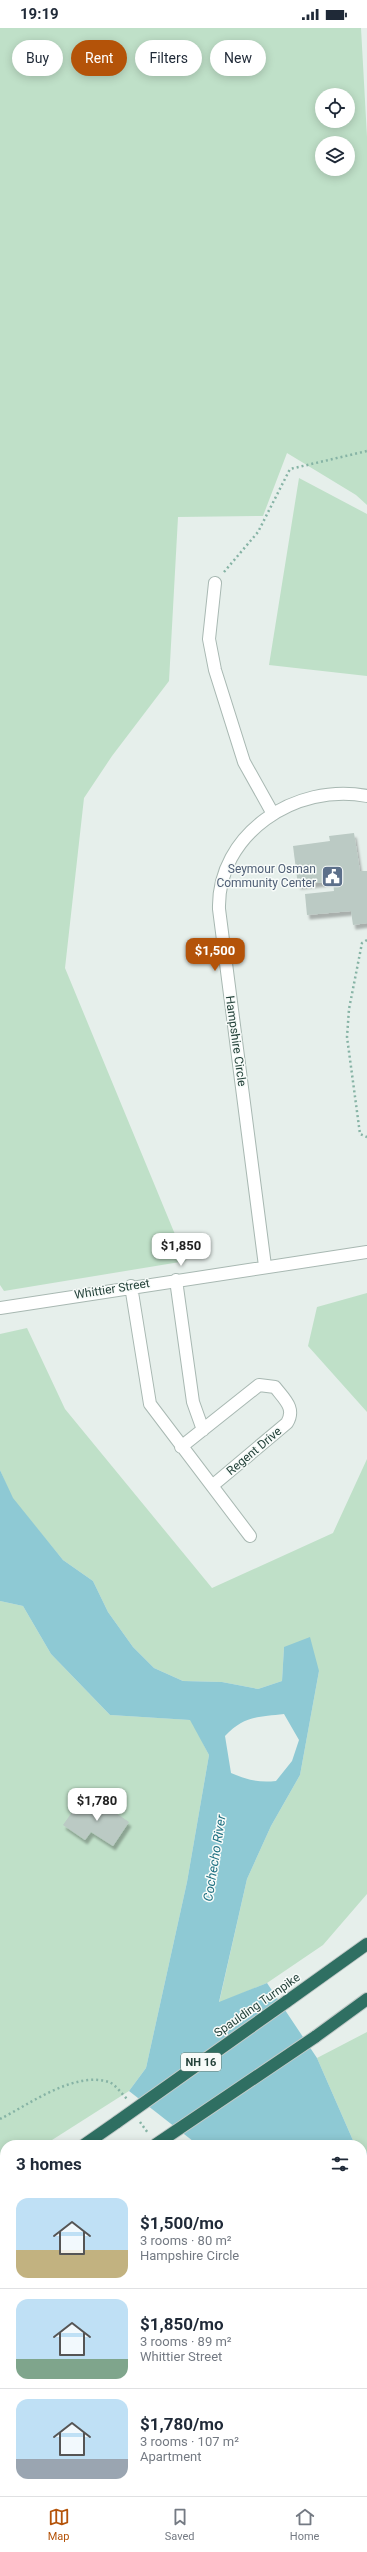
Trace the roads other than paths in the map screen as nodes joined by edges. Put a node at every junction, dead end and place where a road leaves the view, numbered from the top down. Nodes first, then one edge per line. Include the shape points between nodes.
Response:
1 (215, 583) road end
2 (367, 796) edge
3 (273, 814) junction
4 (367, 1252) edge
5 (265, 1266) junction
6 (176, 1280) junction
7 (131, 1286) junction
8 (0, 1308) edge
9 (203, 1430) junction
10 (181, 1447) junction
11 (212, 1486) junction
12 (250, 1536) dead end
13 (367, 1944) edge
14 (367, 1999) edge
15 (91, 2140) edge
16 (162, 2140) edge

1 - 3 street via 209,638 215,670 244,762
2 - 3 street, Hampshire Circle via 335,794 314,797
3 - 5 street, Hampshire Circle via 246,835 234,849 226,865 218,893
4 - 5 street, Whittier Street
5 - 6 street, Whittier Street
6 - 7 street, Whittier Street
6 - 9 street via 193,1402
7 - 8 street, Whittier Street
7 - 10 street via 150,1404
9 - 10 street, Regent Drive
9 - 11 street, Regent Drive via 259,1385 275,1387 291,1408 292,1415 287,1423
10 - 11 street
11 - 12 street
13 - 15 highway, Spaulding Turnpike / NH 16, bridge
14 - 16 highway, bridge

